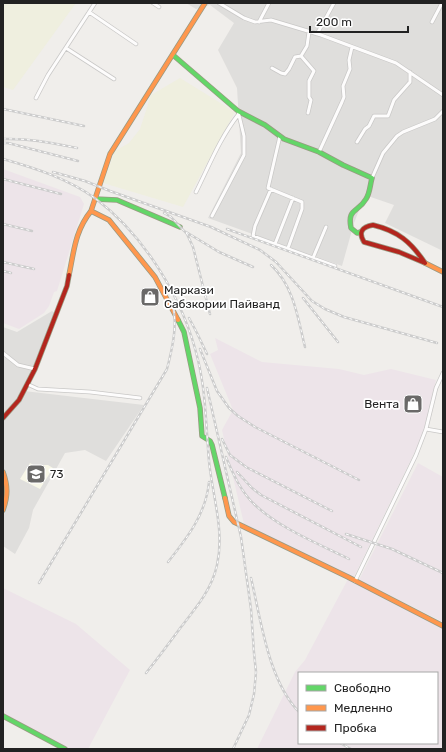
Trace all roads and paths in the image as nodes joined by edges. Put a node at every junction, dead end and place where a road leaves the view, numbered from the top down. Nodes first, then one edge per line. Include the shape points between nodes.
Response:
1 (95, 3) edge
2 (152, 3) edge
3 (206, 3) edge
4 (219, 3) edge
5 (269, 3) edge
6 (334, 3) edge
7 (442, 3) edge
8 (159, 8) dead end
9 (89, 12) junction
10 (259, 22) junction
11 (432, 22) dead end
12 (309, 32) junction
13 (317, 34) junction
14 (136, 44) dead end
15 (352, 47) junction
16 (66, 48) junction
17 (173, 55) junction
18 (301, 56) junction
19 (272, 68) dead end
20 (410, 72) junction
21 (114, 79) dead end
22 (443, 95) edge
23 (36, 98) dead end
24 (443, 111) edge
25 (238, 113) junction
26 (308, 113) dead end
27 (280, 136) junction
28 (357, 142) dead end
29 (319, 152) junction
30 (372, 178) junction
31 (271, 189) junction
32 (196, 192) dead end
33 (293, 198) junction
34 (95, 199) junction
35 (91, 211) junction
36 (212, 216) dead end
37 (180, 227) dead end
38 (326, 227) dead end
39 (361, 232) junction
40 (275, 244) junction
41 (288, 248) junction
42 (313, 258) junction
43 (425, 263) junction
44 (335, 266) dead end
45 (443, 272) edge
46 (3, 353) edge
47 (35, 369) junction
48 (443, 373) edge
49 (27, 384) junction
50 (140, 398) dead end
51 (3, 418) edge
52 (426, 429) junction
53 (443, 432) edge
54 (3, 472) edge
55 (8, 492) junction
56 (3, 493) edge
57 (3, 510) edge
58 (355, 581) junction
59 (443, 626) edge
60 (3, 716) edge
61 (65, 749) edge

1 - 9 street
2 - 8 street
3 - 17 street
4 - 10 street via 244,18
5 - 10 street
6 - 13 street
7 - 11 street
9 - 14 street
9 - 16 street
10 - 12 street via 271,20
12 - 13 street
12 - 18 street via 307,46
13 - 15 street
15 - 20 street via 396,63
15 - 29 street via 350,69 343,86 344,97
16 - 21 street
16 - 23 street
17 - 25 street
17 - 34 street via 110,154
18 - 19 street via 295,57 285,74
18 - 26 street via 314,71 309,81 308,97 311,100
20 - 22 street
20 - 28 street via 410,82 394,100 388,116 374,116
24 - 30 street via 435,119 397,136 383,153
25 - 27 street via 265,125
25 - 32 street
25 - 36 street via 244,136 244,154
27 - 29 street
27 - 31 street via 268,188
29 - 30 street
30 - 39 street via 363,204 353,210 350,217 352,228 357,233
31 - 33 street
31 - 40 street via 253,236
33 - 40 street
33 - 41 street via 302,202 302,209
34 - 35 street
34 - 37 street via 117,200
35 - 47 street via 78,232 67,286
35 - 58 street via 109,220 155,277 184,332 200,408 200,431 212,445 229,516 234,522
38 - 42 street
39 - 43 street via 364,242
39 - 43 street via 366,226 373,224 406,239
40 - 41 street
41 - 42 street
42 - 44 street
43 - 45 street
46 - 47 street via 18,365
47 - 49 street
48 - 52 street via 436,388
49 - 50 street via 38,389
49 - 51 street
52 - 53 street
52 - 58 street
54 - 55 street
55 - 56 street
55 - 57 street
58 - 59 street
60 - 61 street

